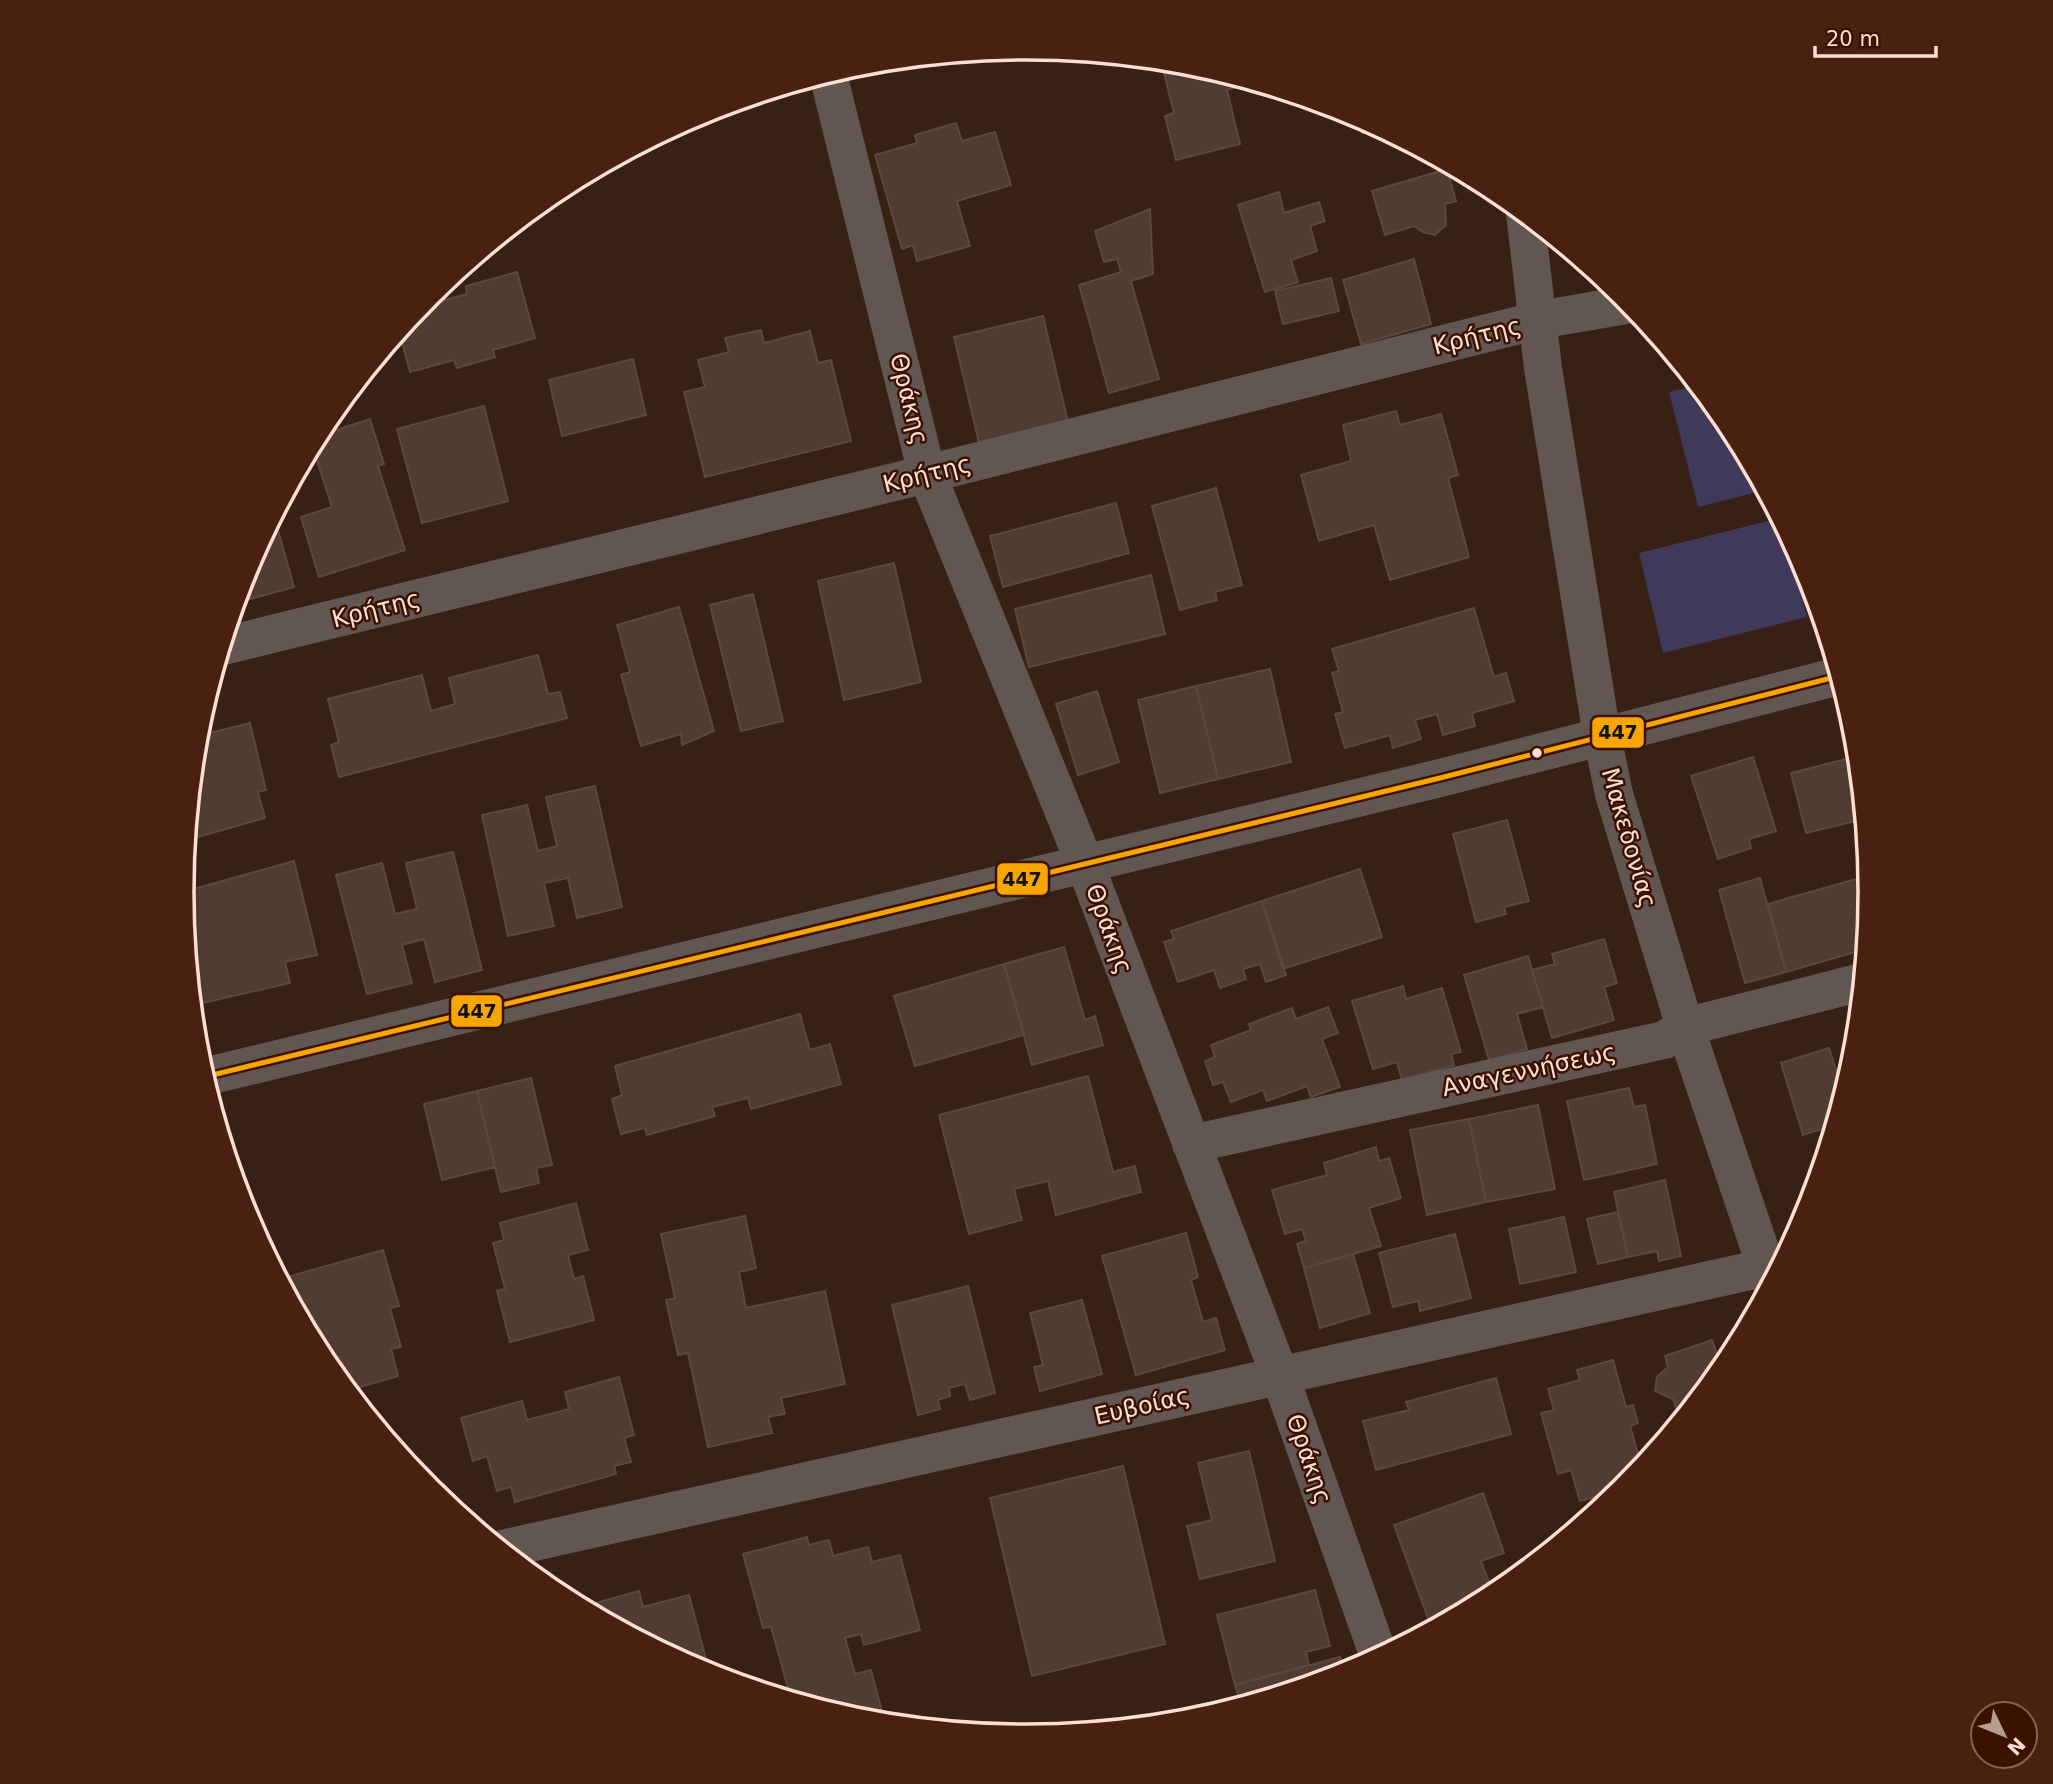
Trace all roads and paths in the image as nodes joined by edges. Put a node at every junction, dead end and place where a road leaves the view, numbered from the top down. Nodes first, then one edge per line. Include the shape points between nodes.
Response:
1 (830, 83) edge
2 (1527, 228) edge
3 (1618, 306) edge
4 (1539, 320) junction
5 (928, 474) junction
6 (232, 644) edge
7 (1831, 678) edge
8 (1602, 736) junction
9 (1085, 864) junction
10 (1854, 984) edge
11 (1685, 1027) junction
12 (215, 1074) edge
13 (1191, 1144) junction
14 (1771, 1264) edge
15 (1766, 1272) edge
16 (1280, 1376) junction
17 (513, 1547) edge
18 (1376, 1648) edge

1 - 5 street, Θράκης
2 - 4 street, Μακεδονίας
3 - 4 street, Κρήτης
4 - 5 street, Κρήτης
4 - 8 street, Μακεδονίας
5 - 6 street, Κρήτης
5 - 9 street, Θράκης
7 - 8 street
8 - 9 street
8 - 11 street, Μακεδονίας via 1614,794
9 - 12 street
9 - 13 street, Θράκης
10 - 11 street, Αναγεννήσεως
11 - 13 street, Αναγεννήσεως via 1664,1040
11 - 14 street, Μακεδονίας
13 - 16 street, Θράκης
15 - 16 street, Ευβοίας
16 - 17 street, Ευβοίας
16 - 18 street, Θράκης

